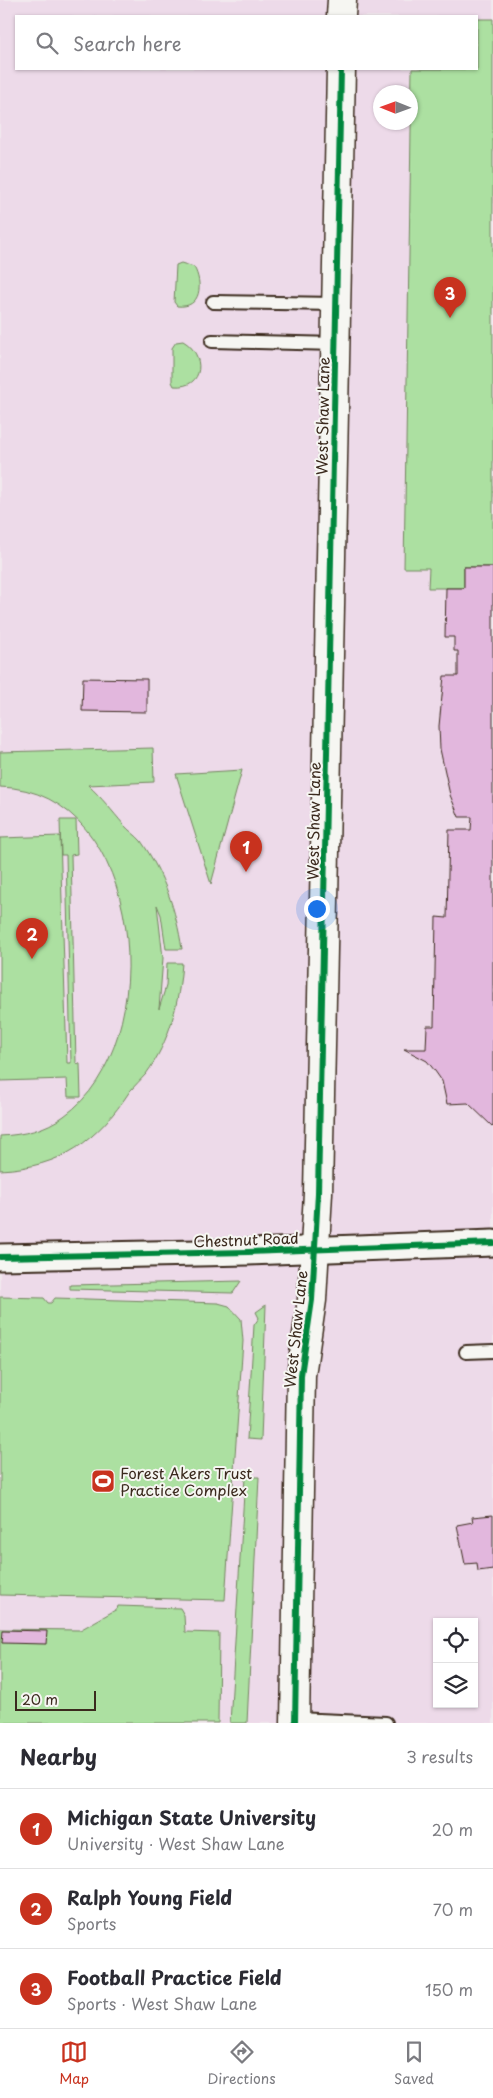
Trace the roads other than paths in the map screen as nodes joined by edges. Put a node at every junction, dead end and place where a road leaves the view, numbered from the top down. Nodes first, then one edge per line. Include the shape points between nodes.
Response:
1 (342, 0) edge
2 (342, 15) edge
3 (341, 70) edge
4 (213, 302) dead end
5 (336, 304) junction
6 (212, 341) dead end
7 (336, 344) junction
8 (493, 1243) edge
9 (315, 1249) junction
10 (0, 1257) edge
11 (493, 1350) edge
12 (466, 1352) dead end
13 (295, 1721) edge
14 (386, 1723) edge

1 - 2 street
3 - 5 street, West Shaw Lane
4 - 5 lane
5 - 7 street, West Shaw Lane
6 - 7 lane
7 - 9 street, West Shaw Lane
8 - 9 street, Chestnut Road
9 - 10 street, Chestnut Road
9 - 13 street, West Shaw Lane via 312,1300 301,1375
11 - 12 lane
13 - 14 lane

